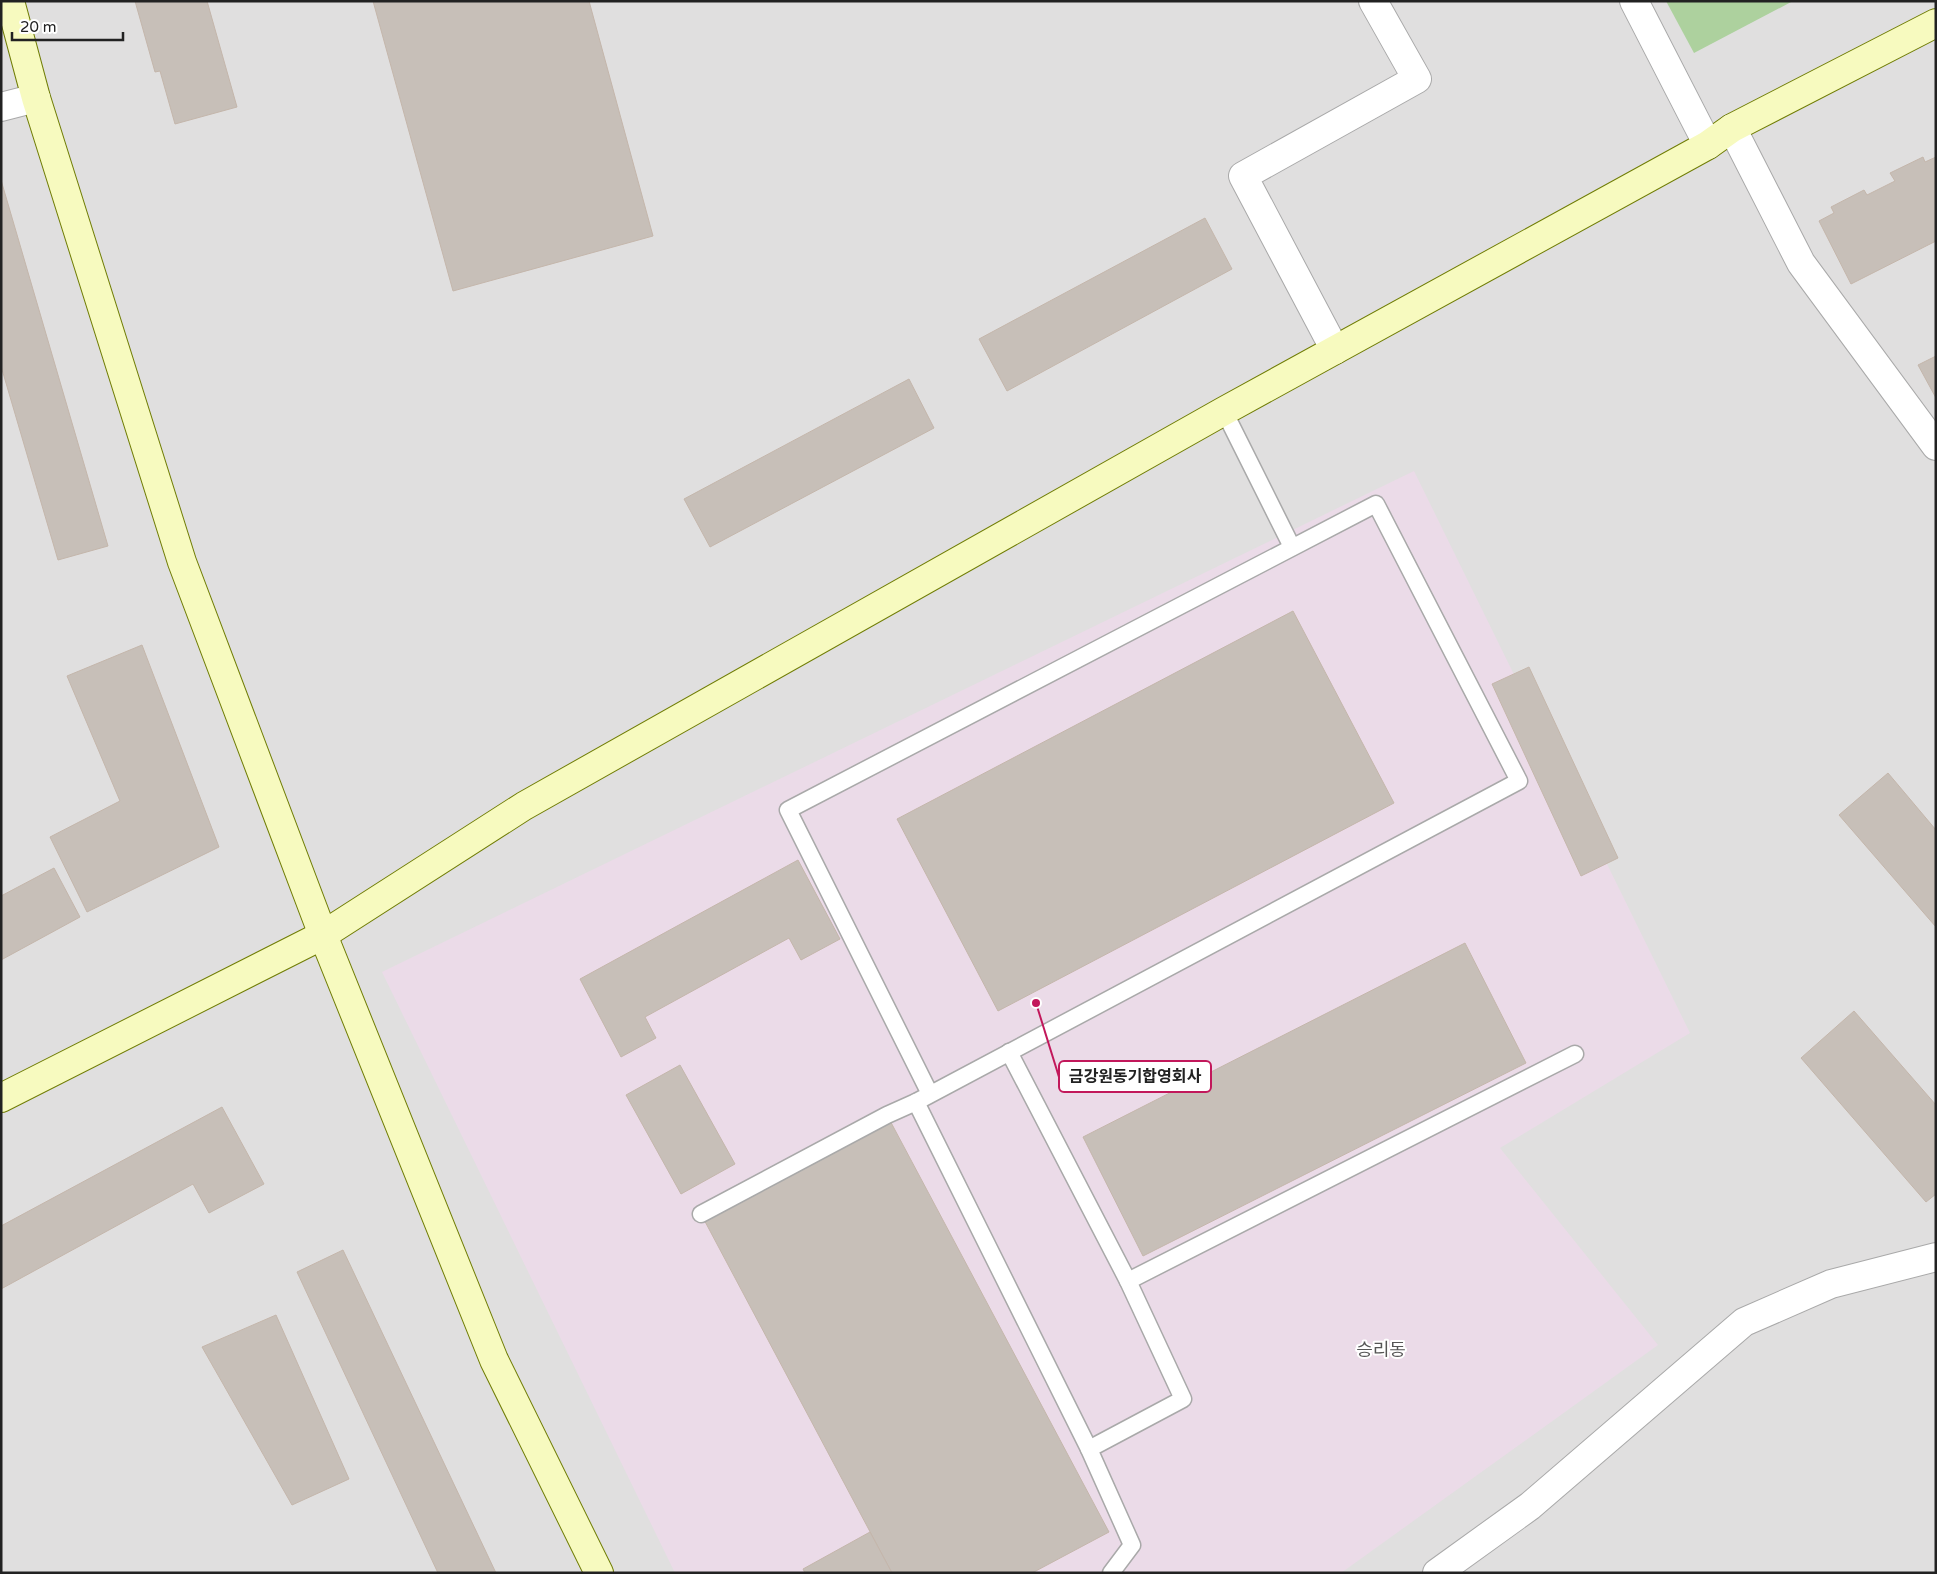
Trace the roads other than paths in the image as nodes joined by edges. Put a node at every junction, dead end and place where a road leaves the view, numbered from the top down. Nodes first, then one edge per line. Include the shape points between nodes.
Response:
1 (10, 1) edge
2 (1373, 1) edge
3 (1634, 1) edge
4 (1936, 23) edge
5 (36, 98) junction
6 (1, 107) edge
7 (1732, 128) junction
8 (1708, 144) junction
9 (1335, 350) junction
10 (1224, 411) junction
11 (1936, 446) edge
12 (1292, 547) junction
13 (323, 935) junction
14 (1009, 1052) junction
15 (1575, 1054) dead end
16 (1, 1098) edge
17 (923, 1098) junction
18 (701, 1214) dead end
19 (1936, 1257) edge
20 (1128, 1281) junction
21 (1089, 1449) junction
22 (599, 1573) edge
23 (1111, 1573) edge
24 (1437, 1573) edge

1 - 5 main road
2 - 9 street via 1417,79 1243,176
3 - 8 street
4 - 7 main road
5 - 6 street
5 - 13 main road via 182,562
7 - 8 main road
7 - 11 street via 1801,263
8 - 9 main road
9 - 10 main road
10 - 12 lane
10 - 13 main road via 524,806
12 - 14 lane via 1376,504 1519,781
12 - 17 lane via 788,810
13 - 16 main road
13 - 22 main road via 494,1360
14 - 17 lane
14 - 20 lane
15 - 20 lane
17 - 18 lane
17 - 21 lane
19 - 24 street via 1832,1284 1744,1322 1530,1506
20 - 21 lane via 1183,1399
21 - 23 lane via 1132,1545

